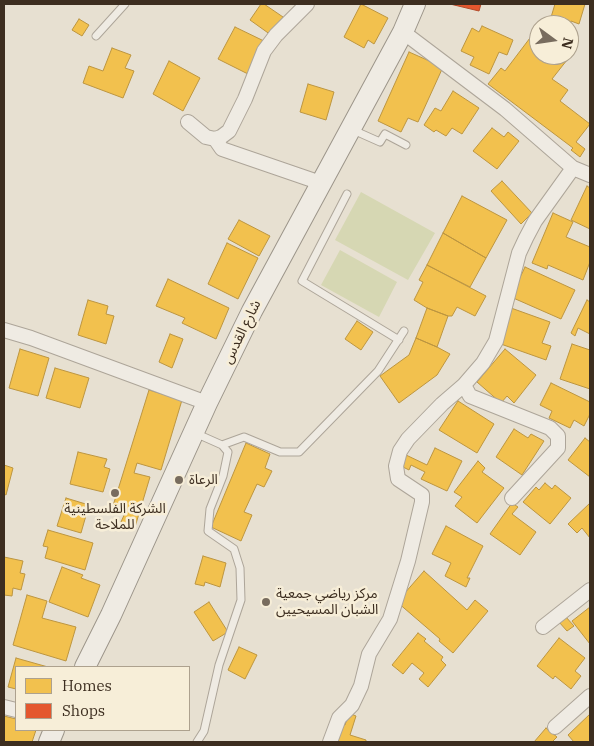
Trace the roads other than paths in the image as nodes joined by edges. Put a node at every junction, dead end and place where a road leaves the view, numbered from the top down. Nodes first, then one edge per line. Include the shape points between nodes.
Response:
1 (125, 4) edge
2 (307, 4) edge
3 (415, 4) edge
4 (403, 32) junction
5 (96, 36) dead end
6 (188, 122) dead end
7 (351, 129) junction
8 (215, 138) junction
9 (406, 145) dead end
10 (573, 168) junction
11 (590, 175) edge
12 (321, 183) junction
13 (347, 194) dead end
14 (4, 330) edge
15 (404, 331) dead end
16 (398, 340) junction
17 (464, 385) junction
18 (207, 404) junction
19 (194, 433) junction
20 (222, 445) junction
21 (512, 498) dead end
22 (590, 590) edge
23 (543, 627) dead end
24 (86, 666) edge
25 (590, 696) edge
26 (555, 727) dead end
27 (197, 742) edge
28 (330, 742) edge

1 - 5 lane
2 - 8 street via 264,51 229,131
3 - 4 main road, شارع القدس
4 - 7 main road, شارع القدس
4 - 10 street via 505,109
6 - 8 street via 206,137
7 - 9 lane via 380,142 385,134
7 - 12 main road, شارع القدس
8 - 12 street via 222,149
10 - 11 street
10 - 17 street via 526,238 516,262 496,341
12 - 18 main road, شارع القدس via 256,303
13 - 16 lane via 302,281
14 - 18 street
15 - 16 lane
16 - 20 lane via 378,371 299,452 280,452 244,437
17 - 21 street via 470,396 550,428 558,436 558,448
17 - 28 street via 408,439 400,451 396,466 398,479 422,495 408,561 390,619 369,654 361,686 352,705 339,718
18 - 19 main road, شارع القدس
19 - 20 lane
19 - 24 main road, شارع القدس
20 - 27 lane via 228,452 210,509 208,531 234,549 240,568 241,600 220,665 204,731
22 - 23 street
25 - 26 street

